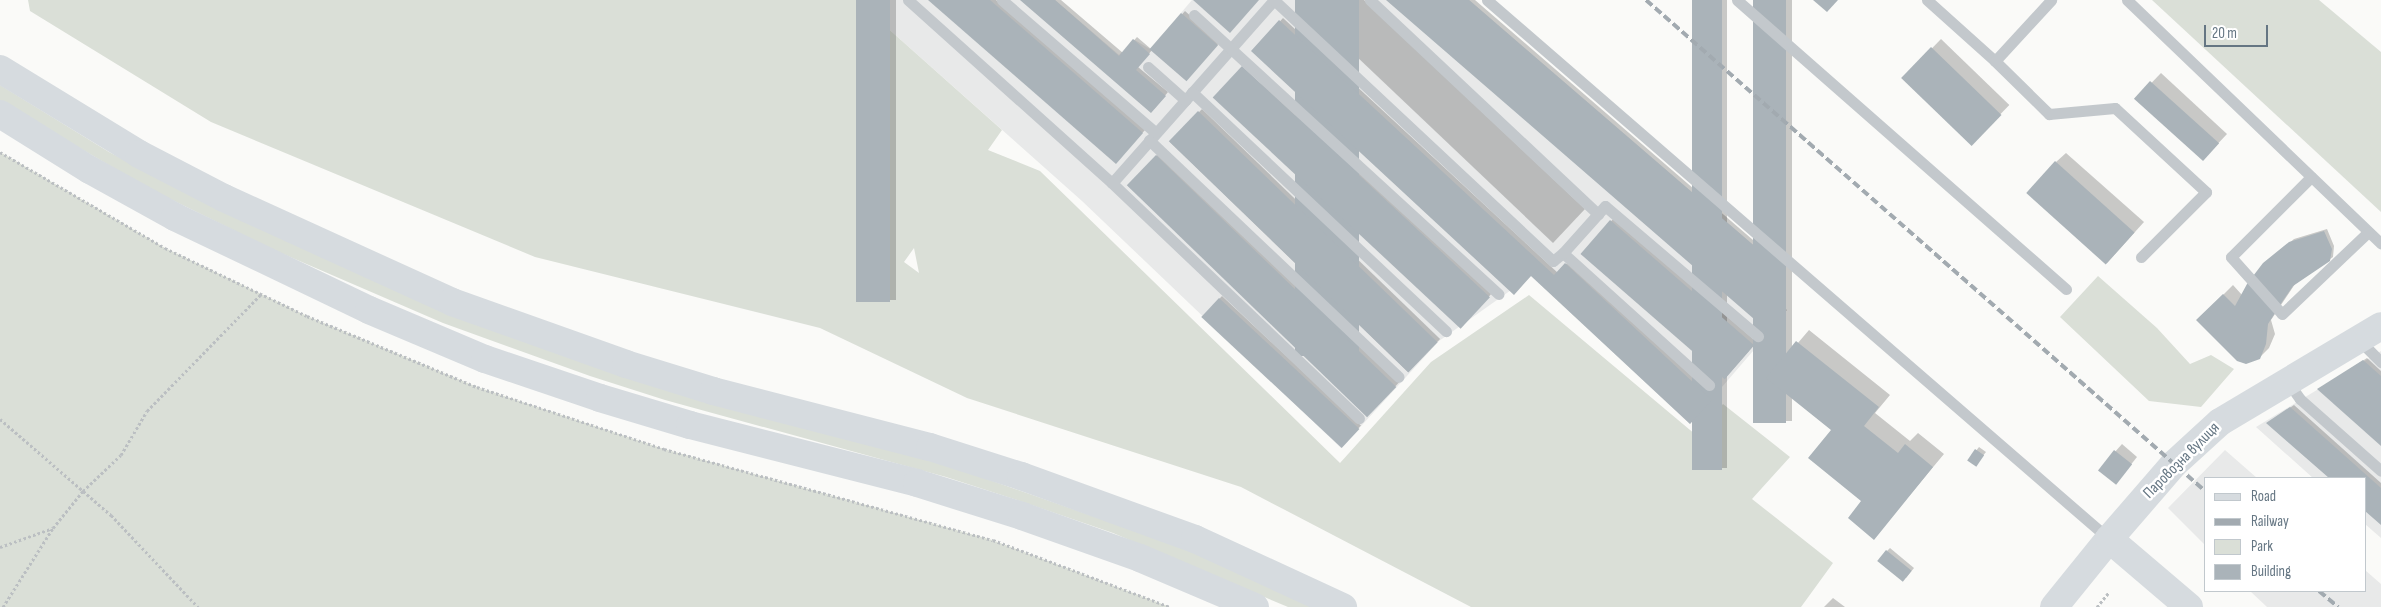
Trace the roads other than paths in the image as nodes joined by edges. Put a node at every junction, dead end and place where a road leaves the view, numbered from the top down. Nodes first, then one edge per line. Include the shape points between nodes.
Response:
1 (908, 0) edge
2 (1002, 0) edge
3 (1274, 0) edge
4 (1370, 0) edge
5 (1487, 0) edge
6 (1737, 0) edge
7 (1927, 0) edge
8 (2051, 0) edge
9 (2127, 0) edge
10 (1194, 14) dead end
11 (1232, 47) junction
12 (1995, 61) junction
13 (1148, 66) dead end
14 (0, 69) edge
15 (1188, 96) junction
16 (0, 114) edge
17 (1152, 136) junction
18 (2311, 177) junction
19 (1112, 183) junction
20 (1598, 214) junction
21 (2368, 232) junction
22 (2381, 244) edge
23 (1563, 253) junction
24 (2141, 257) dead end
25 (2066, 289) dead end
26 (1498, 294) dead end
27 (2381, 326) edge
28 (1446, 331) dead end
29 (1758, 336) dead end
30 (2357, 338) junction
31 (2381, 362) edge
32 (1399, 377) dead end
33 (2287, 380) junction
34 (1709, 385) dead end
35 (1359, 418) dead end
36 (2381, 471) edge
37 (2109, 539) junction
38 (1255, 607) edge
39 (1343, 607) edge
40 (2054, 607) edge
41 (2188, 607) edge

1 - 19 lane
2 - 17 lane
3 - 11 lane
3 - 23 lane via 1553,261
4 - 20 lane
5 - 37 lane
6 - 25 lane
7 - 12 lane
8 - 12 lane
9 - 18 lane
10 - 11 lane
11 - 15 lane
11 - 26 lane
12 - 24 lane via 2050,114 2115,108 2206,192
13 - 15 lane
14 - 39 street via 139,154 215,194 345,256 452,302 626,364 713,391 930,447 1021,476 1195,540
15 - 17 lane
15 - 28 lane
16 - 38 street via 90,170 192,225 352,302 485,358 690,425 917,483 1022,516 1140,558
17 - 19 lane
17 - 32 lane
18 - 21 lane
18 - 21 lane via 2231,257 2282,314
19 - 35 lane
20 - 23 lane
20 - 29 lane via 1606,206
21 - 22 lane
23 - 34 lane
27 - 30 street, Паровозна вулиця
30 - 31 lane
30 - 33 street, Паровозна вулиця
33 - 36 lane via 2300,399
33 - 37 street, Паровозна вулиця via 2220,422 2174,464
37 - 40 street, Паровозна вулиця
37 - 41 street

